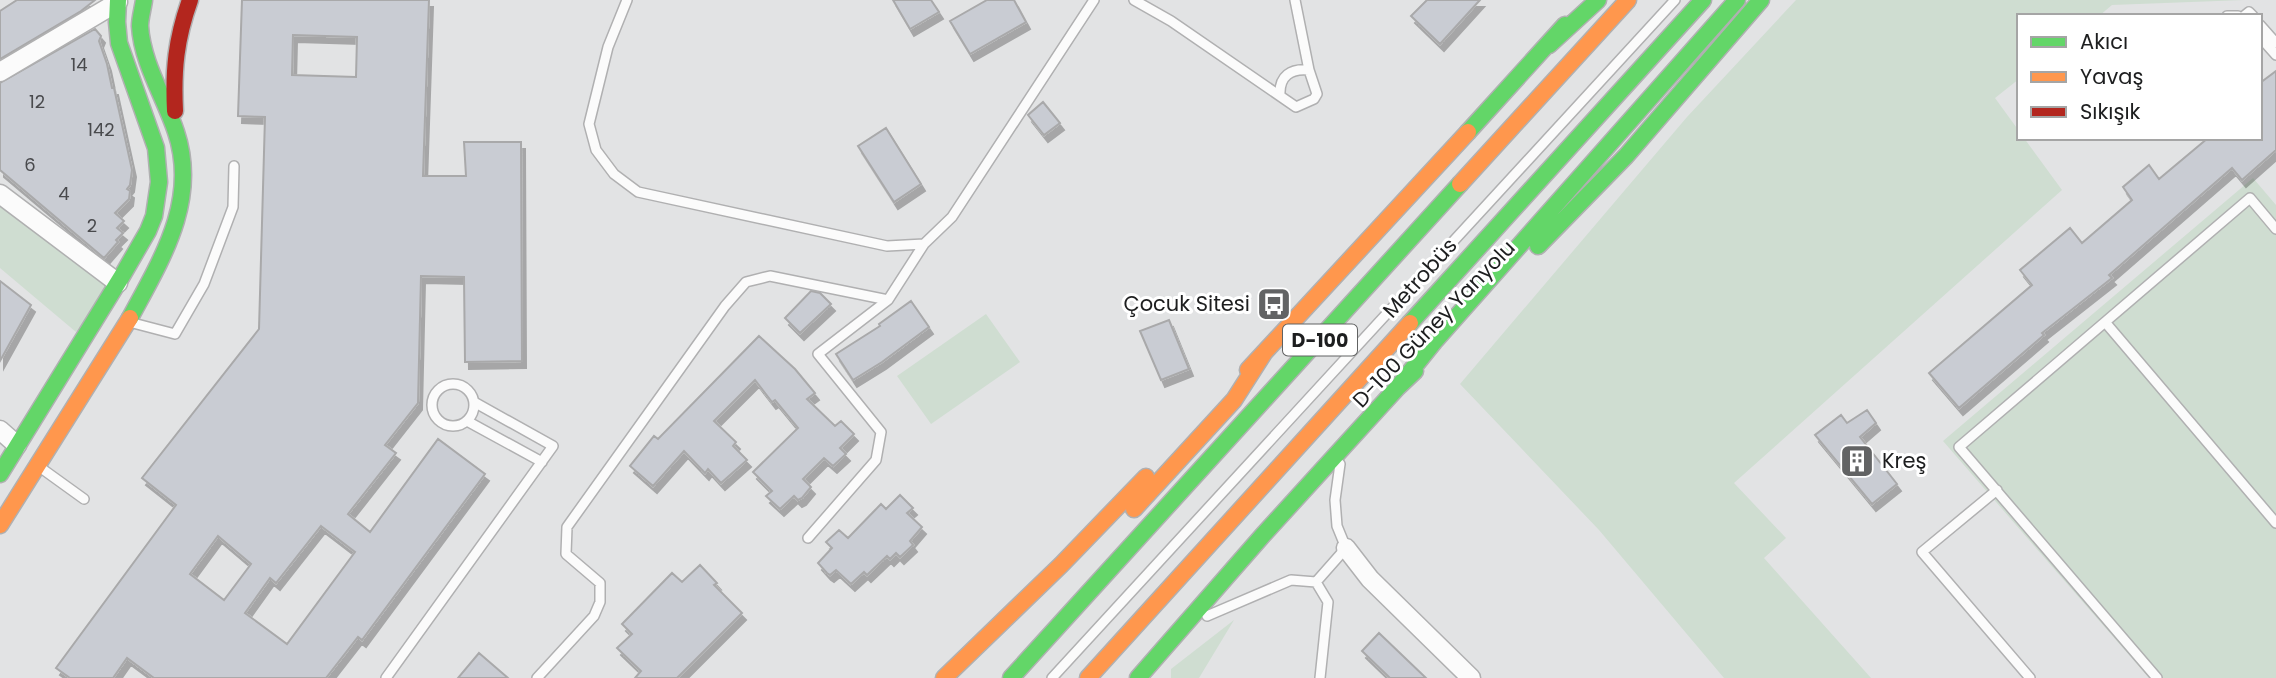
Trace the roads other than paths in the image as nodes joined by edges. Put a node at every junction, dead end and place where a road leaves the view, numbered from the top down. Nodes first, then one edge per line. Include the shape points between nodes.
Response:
1 (144, 0) edge
2 (190, 0) edge
3 (627, 0) edge
4 (1094, 0) edge
5 (1134, 0) edge
6 (1295, 0) edge
7 (1584, 0) edge
8 (1598, 0) edge
9 (1628, 0) edge
10 (1675, 0) edge
11 (1703, 0) edge
12 (1737, 0) edge
13 (1761, 0) edge
14 (118, 1) edge
15 (2262, 27) edge
16 (2262, 39) edge
17 (2276, 43) edge
18 (1549, 45) junction
19 (2276, 55) edge
20 (1309, 70) junction
21 (0, 72) edge
22 (1280, 95) junction
23 (177, 135) junction
24 (234, 166) dead end
25 (0, 194) edge
26 (2276, 229) edge
27 (924, 244) junction
28 (118, 283) junction
29 (888, 300) junction
30 (128, 321) junction
31 (2105, 323) junction
32 (1264, 353) junction
33 (1396, 388) junction
34 (474, 402) junction
35 (467, 421) junction
36 (0, 430) edge
37 (17, 445) junction
38 (1344, 448) junction
39 (542, 462) junction
40 (37, 465) junction
41 (0, 474) edge
42 (1997, 490) junction
43 (84, 499) dead end
44 (2276, 523) edge
45 (0, 526) edge
46 (808, 538) dead end
47 (1105, 542) dead end
48 (1346, 548) junction
49 (1316, 582) junction
50 (1183, 628) junction
51 (1021, 643) dead end
52 (386, 678) edge
53 (537, 678) edge
54 (944, 678) edge
55 (998, 678) edge
56 (1011, 678) edge
57 (1052, 678) edge
58 (1088, 678) edge
59 (1138, 678) edge
60 (1320, 678) edge
61 (1471, 678) edge
62 (2030, 678) edge
63 (2157, 678) edge

1 - 23 main road via 140,26 147,59
2 - 23 main road via 173,76
3 - 27 lane via 608,47 589,124 596,150 614,174 638,192 887,246
4 - 27 lane via 952,217
5 - 22 lane
6 - 20 lane
7 - 18 main road
8 - 18 main road
9 - 56 main road, D-100
10 - 57 lane, Metrobüs
11 - 58 main road, D-100
12 - 33 main road
13 - 33 main road, D-100 Güney Yanyolu via 1626,156
14 - 21 street
14 - 28 main road via 119,39 150,122 159,169 152,223
15 - 17 lane
16 - 19 lane
18 - 32 main road
20 - 22 lane via 1287,75 1279,86
20 - 22 lane via 1317,90 1314,99 1296,107
23 - 30 main road via 183,176 174,231
24 - 30 lane via 233,207 204,284 175,334
25 - 28 street
26 - 31 lane via 2250,198
27 - 29 lane
28 - 37 main road
29 - 46 lane via 818,354 881,432 876,460
29 - 53 lane via 770,276 746,282 566,527 566,554 600,583 600,602 594,616
30 - 40 main road
31 - 42 lane via 1959,447
31 - 44 lane
32 - 47 main road via 1234,400
32 - 54 main road via 1061,565
33 - 38 main road, D-100 Güney Yanyolu
34 - 35 lane
34 - 35 lane via 468,389 455,383 442,387 433,397 432,411 441,422 454,426
34 - 39 lane via 553,446
35 - 39 lane
36 - 37 street
37 - 41 main road
38 - 48 lane via 1335,500 1336,526
38 - 50 main road, D-100 Güney Yanyolu
39 - 52 lane
40 - 43 lane
40 - 45 main road
42 - 62 lane via 1922,552
42 - 63 lane
48 - 49 lane
48 - 61 street via 1370,579
49 - 50 lane via 1291,580
49 - 60 lane via 1328,602
50 - 59 main road, D-100 Güney Yanyolu
51 - 55 main road

